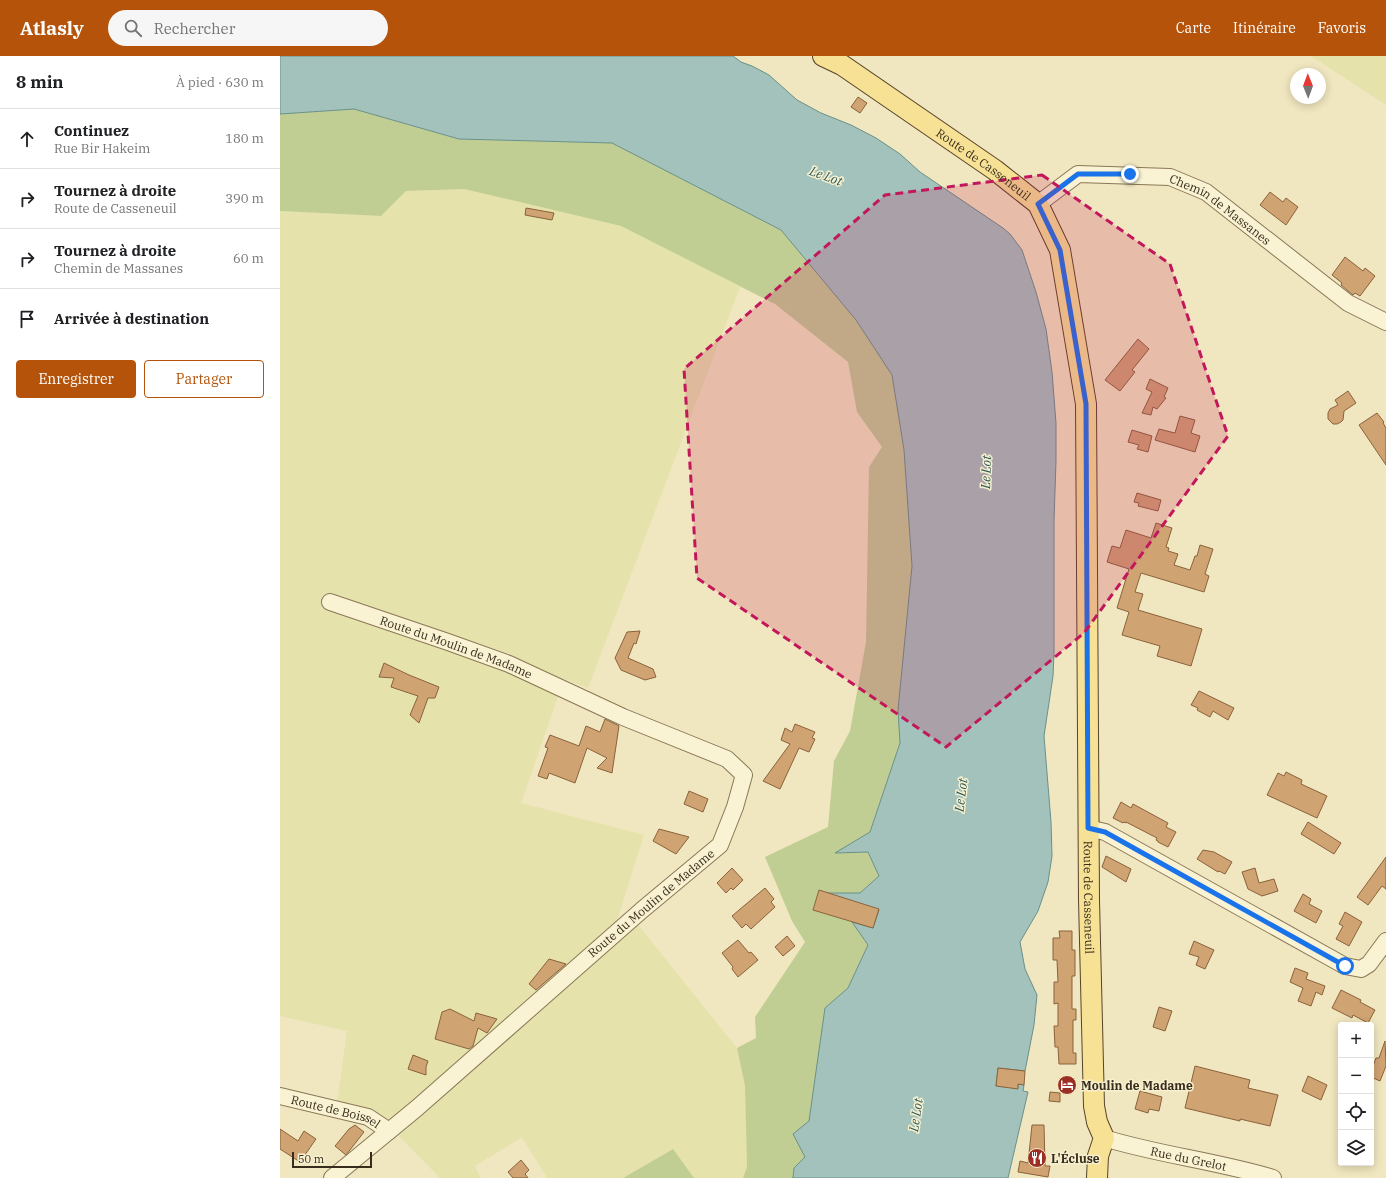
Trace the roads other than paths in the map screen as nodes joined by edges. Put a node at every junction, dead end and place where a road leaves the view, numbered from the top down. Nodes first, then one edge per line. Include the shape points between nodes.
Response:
1 (823, 56) edge
2 (1038, 204) junction
3 (1386, 322) edge
4 (330, 602) dead end
5 (1088, 828) junction
6 (1386, 941) edge
7 (280, 1096) edge
8 (389, 1131) junction
9 (1104, 1138) junction
10 (1237, 1173) edge
11 (332, 1178) edge
12 (1098, 1178) edge
13 (1273, 1178) edge

1 - 2 main road, Route de Casseneuil via 842,65 995,170
2 - 3 street, Chemin de Massanes via 1078,174 1170,177 1206,192 1348,303
2 - 5 main road, Route de Casseneuil via 1060,250 1086,404
4 - 8 street, Route du Moulin de Madame via 509,664 623,717 727,759 744,775 720,845
5 - 6 street via 1105,832 1345,966 1361,969 1369,964
5 - 9 main road, Route de Casseneuil via 1094,1106
7 - 8 street, Route de Boissel via 368,1117
8 - 11 street, Route du Moulin de Madame
9 - 10 street, Rue du Grelot
9 - 12 main road via 1098,1156
10 - 13 street, Rue du Grelot

